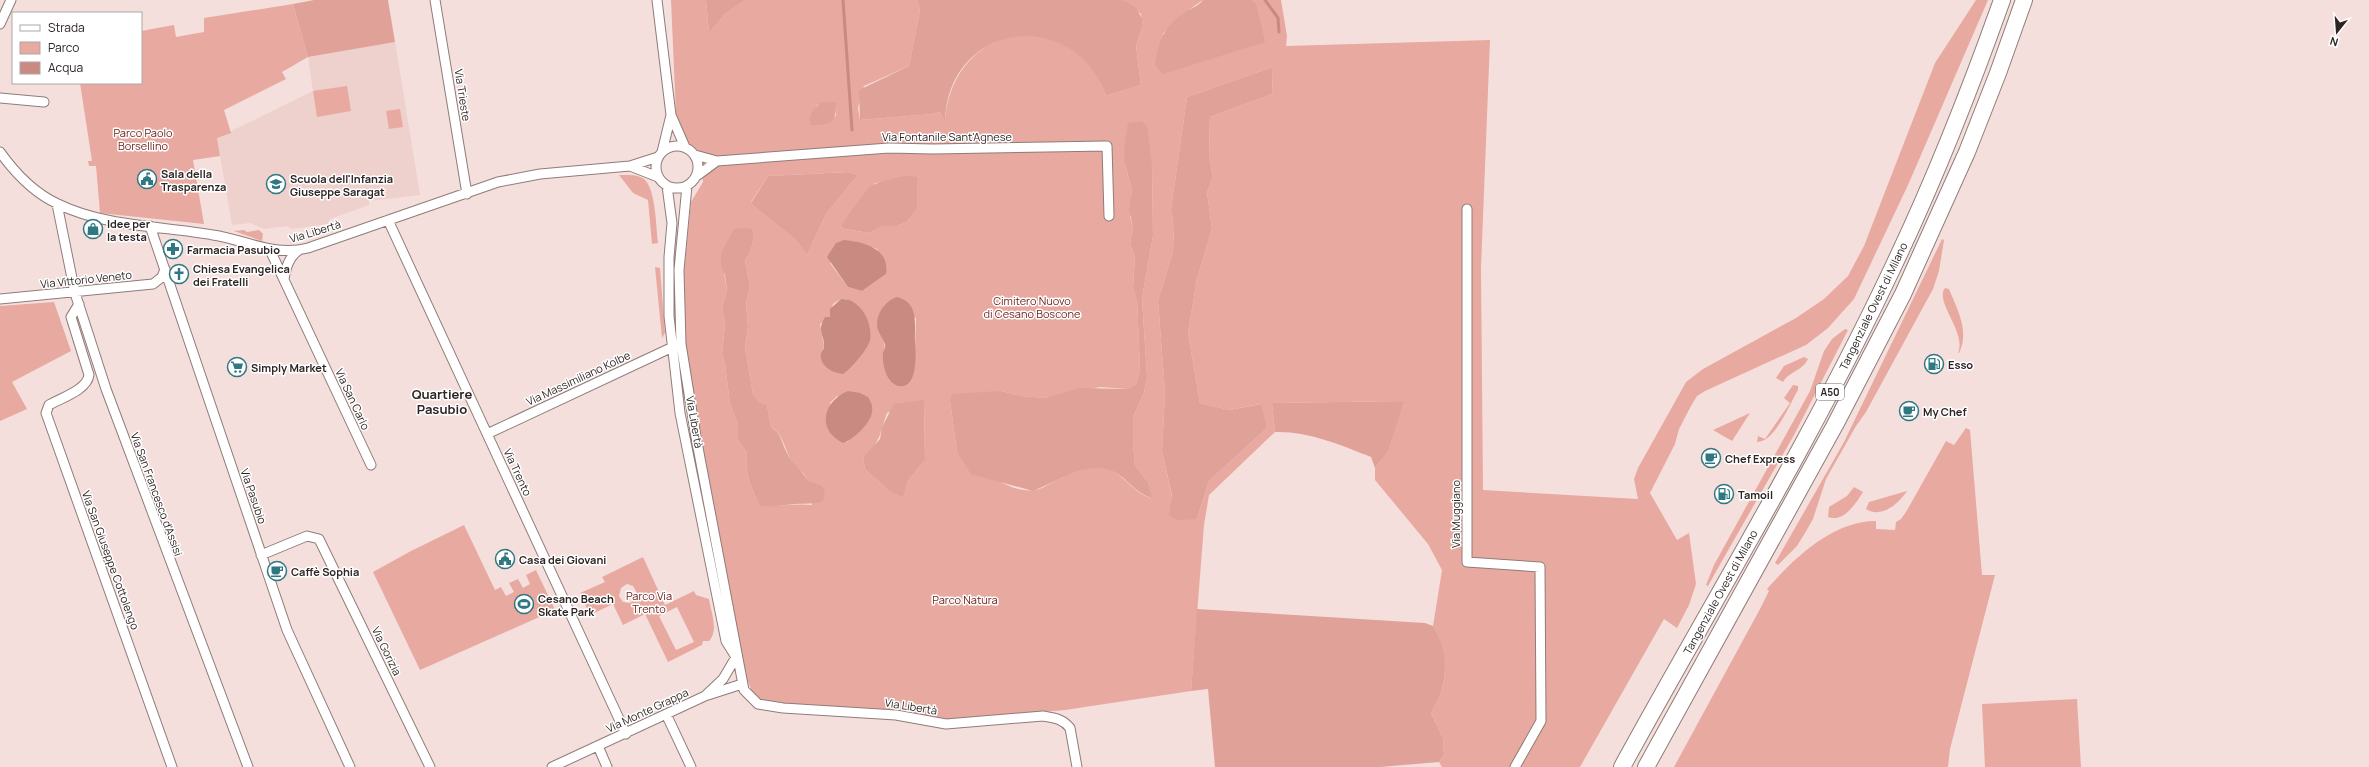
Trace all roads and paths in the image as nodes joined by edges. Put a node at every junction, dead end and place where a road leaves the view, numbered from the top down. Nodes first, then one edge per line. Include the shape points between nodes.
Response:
1 (11, 0) edge
2 (435, 0) edge
3 (657, 0) edge
4 (2002, 0) edge
5 (2024, 0) edge
6 (0, 24) edge
7 (0, 98) edge
8 (44, 102) dead end
9 (670, 115) junction
10 (685, 147) junction
11 (0, 152) edge
12 (660, 154) junction
13 (695, 155) junction
14 (717, 161) junction
15 (630, 166) junction
16 (698, 175) junction
17 (658, 177) junction
18 (667, 186) junction
19 (687, 186) junction
20 (466, 194) junction
21 (57, 204) junction
22 (1467, 209) dead end
23 (1109, 216) dead end
24 (388, 220) junction
25 (150, 226) junction
26 (270, 250) junction
27 (299, 250) junction
28 (165, 268) junction
29 (284, 279) junction
30 (75, 293) junction
31 (0, 299) edge
32 (79, 304) junction
33 (676, 345) junction
34 (487, 434) junction
35 (371, 465) dead end
36 (261, 555) junction
37 (736, 657) junction
38 (742, 684) junction
39 (705, 696) junction
40 (666, 716) junction
41 (626, 734) junction
42 (598, 746) junction
43 (172, 767) edge
44 (248, 767) edge
45 (350, 767) edge
46 (430, 767) edge
47 (552, 767) edge
48 (607, 767) edge
49 (691, 767) edge
50 (1077, 767) edge
51 (1515, 767) edge
52 (1622, 767) edge
53 (1646, 767) edge

1 - 6 street
2 - 20 street, Via Trieste
3 - 9 street
4 - 52 highway, Tangenziale Ovest di Milano / A50 via 1930,186 1870,314 1802,445
5 - 53 highway, Tangenziale Ovest di Milano / A50 via 1967,152 1903,294 1835,425
7 - 8 street
9 - 10 street
9 - 12 street
10 - 12 street via 672,146
10 - 13 street
11 - 21 street, Via Libertà via 25,181
12 - 15 street, Via Libertà
12 - 17 street via 656,167
13 - 14 street
13 - 16 street via 699,168
14 - 16 street
14 - 23 street, Via Fontanile Sant'Agnese via 915,147 933,149 1107,146
15 - 17 street
15 - 20 street, Via Libertà via 514,178
16 - 19 street
17 - 18 street
18 - 19 street via 681,189
18 - 33 street, Via Libertà via 672,223 669,316
19 - 33 street, Via Libertà via 679,270
20 - 24 street, Via Libertà
21 - 25 street, Via Libertà via 82,214
21 - 30 street
22 - 51 street, Via Muggiano via 1467,562 1540,567 1541,721
24 - 27 street, Via Libertà
24 - 34 street, Via Trento
25 - 26 street, Via Libertà via 214,235
25 - 28 street, Via Pasubio
26 - 27 street, Via Libertà
26 - 29 street, Via San Carlo
27 - 29 street via 289,261
28 - 30 street, Via Vittorio Veneto via 162,277 153,284
28 - 36 street, Via Pasubio
29 - 35 street, Via San Carlo
30 - 31 street, Via Vittorio Veneto
30 - 32 street, Via San Francesco d'Assisi
32 - 43 street, Via San Giuseppe Cottolengo via 71,317 89,375 88,381 82,387 49,404 46,412
32 - 44 street, Via San Francesco d'Assisi via 114,411
33 - 34 street, Via Massimiliano Kolbe
33 - 37 street, Via Libertà via 680,413 726,641
34 - 41 street, Via Trento
36 - 45 street, Via Pasubio via 287,630
36 - 46 street, Via Gorizia via 307,536 316,537 323,545
37 - 38 street, Via Libertà
37 - 39 street, Via Monte Grappa via 724,679
38 - 39 street
38 - 50 street, Via Libertà via 749,697 758,704 783,708 896,715 946,724 1043,716 1056,718 1070,728
39 - 40 street, Via Monte Grappa
40 - 41 street, Via Monte Grappa
40 - 49 street
41 - 42 street, Via Monte Grappa
42 - 47 street, Via Monte Grappa
42 - 48 street

